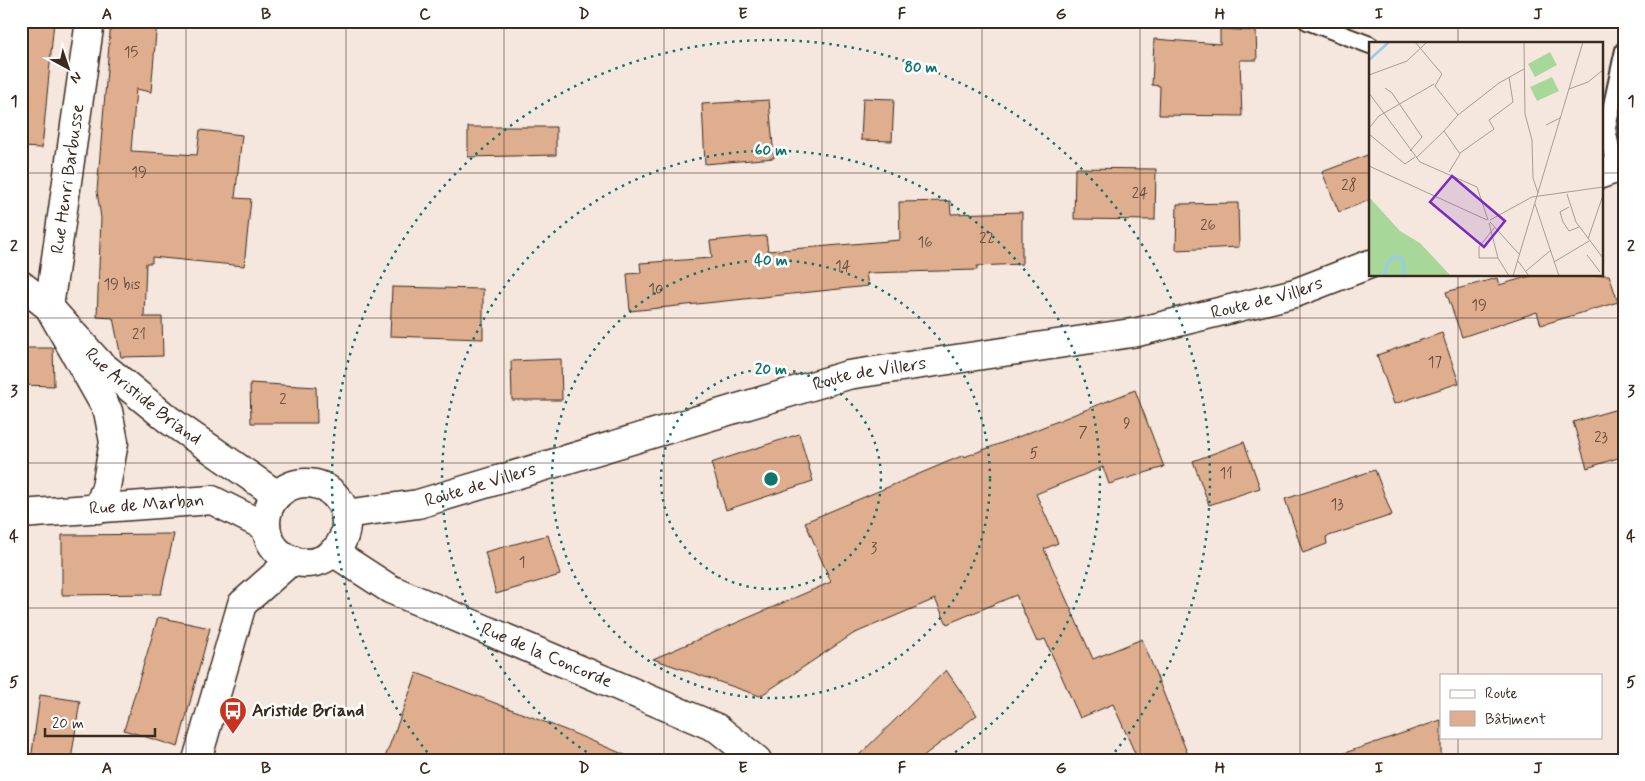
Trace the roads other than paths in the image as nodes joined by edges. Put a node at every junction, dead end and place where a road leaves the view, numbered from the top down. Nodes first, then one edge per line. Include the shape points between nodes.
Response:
1 (90, 21) edge
2 (1307, 21) edge
3 (1369, 46) edge
4 (1624, 50) edge
5 (1604, 127) edge
6 (1613, 170) edge
7 (1369, 264) edge
8 (21, 285) edge
9 (49, 306) junction
10 (277, 495) junction
11 (98, 508) junction
12 (21, 514) edge
13 (345, 514) junction
14 (266, 527) junction
15 (333, 552) junction
16 (292, 560) junction
17 (197, 760) edge
18 (757, 760) edge

1 - 9 main road, Rue Henri Barbusse
2 - 3 lane
4 - 5 lane
5 - 6 lane
7 - 13 main road, Route de Villers via 1295,293 1138,332 848,375 418,504
8 - 9 main road, Rue Aristide Briand
9 - 10 main road, Rue Aristide Briand via 112,374 168,420
9 - 11 main road via 108,411 114,442 106,488
10 - 13 main road via 298,484 322,486 333,493
10 - 14 main road via 266,516
11 - 12 main road, Rue de Marban
11 - 14 main road, Rue de Marban via 212,500
13 - 15 main road via 343,534
14 - 16 main road via 274,547
15 - 16 main road via 314,562
15 - 18 main road, Rue de la Concorde via 390,589 717,728
16 - 17 main road via 242,604

